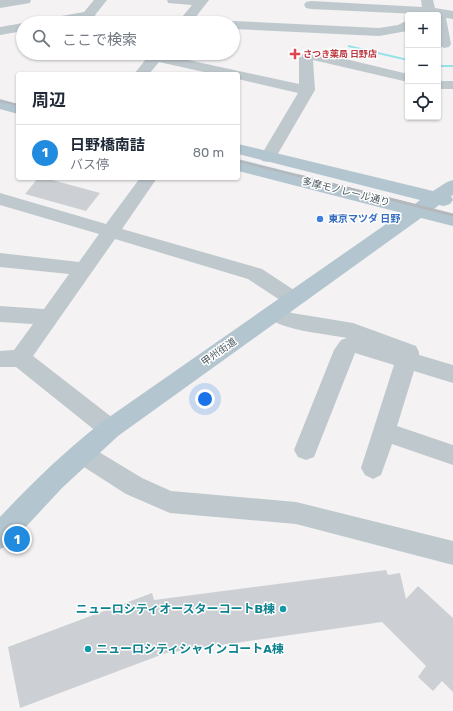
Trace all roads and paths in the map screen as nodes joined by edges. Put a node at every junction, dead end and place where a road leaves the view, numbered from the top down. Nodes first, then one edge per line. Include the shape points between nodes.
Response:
1 (25, 0) edge
2 (101, 0) edge
3 (173, 0) edge
4 (202, 1) edge
5 (309, 1) edge
6 (0, 4) edge
7 (430, 10) edge
8 (92, 16) edge
9 (190, 16) edge
10 (453, 16) edge
11 (240, 25) edge
12 (405, 26) edge
13 (16, 28) edge
14 (310, 28) junction
15 (0, 31) edge
16 (444, 44) dead end
17 (153, 60) edge
18 (177, 60) edge
19 (143, 72) edge
20 (224, 72) edge
21 (240, 76) edge
22 (405, 77) edge
23 (441, 85) edge
24 (453, 85) edge
25 (0, 90) edge
26 (306, 90) junction
27 (16, 94) edge
28 (0, 104) edge
29 (16, 108) edge
30 (240, 150) edge
31 (268, 157) junction
32 (240, 166) edge
33 (148, 180) edge
34 (453, 186) edge
35 (435, 198) junction
36 (0, 200) edge
37 (453, 203) edge
38 (417, 210) junction
39 (453, 220) edge
40 (110, 232) junction
41 (2, 266) edge
42 (83, 269) junction
43 (293, 299) junction
44 (274, 312) junction
45 (0, 314) edge
46 (49, 317) junction
47 (10, 358) edge
48 (407, 360) junction
49 (453, 374) edge
50 (110, 429) junction
51 (384, 432) junction
52 (306, 450) dead end
53 (81, 453) junction
54 (453, 455) edge
55 (373, 468) dead end
56 (0, 536) edge
57 (453, 553) edge

1 - 6 street
2 - 8 street
3 - 4 street
4 - 9 street
5 - 7 street
5 - 14 street
7 - 10 street
7 - 16 street
11 - 14 street
12 - 14 street via 379,32
13 - 15 street
17 - 19 street
18 - 20 street
21 - 26 street
22 - 26 street via 312,55 306,58
23 - 24 street
25 - 27 main road
26 - 31 street
28 - 29 main road
30 - 31 main road, 多摩モノレール通り
31 - 35 main road, 多摩モノレール通り
32 - 38 main road, 多摩モノレール通り
33 - 40 street
34 - 35 main road, 甲州街道
35 - 37 main road, 多摩モノレール通り
35 - 38 main road, 甲州街道
36 - 40 street
38 - 39 main road, 多摩モノレール通り
38 - 43 main road, 甲州街道
40 - 42 street
40 - 43 street via 255,274
41 - 42 street
42 - 46 street
43 - 44 main road, 甲州街道
44 - 48 street via 289,320 353,331 409,352
44 - 50 main road, 甲州街道
45 - 46 street
46 - 47 street
47 - 50 street
48 - 49 street
48 - 51 street
48 - 52 street via 353,344 348,346 344,350
50 - 53 main road, 甲州街道
51 - 54 street
51 - 55 street
53 - 56 main road, 甲州街道
53 - 57 street via 134,486 170,502 296,513

